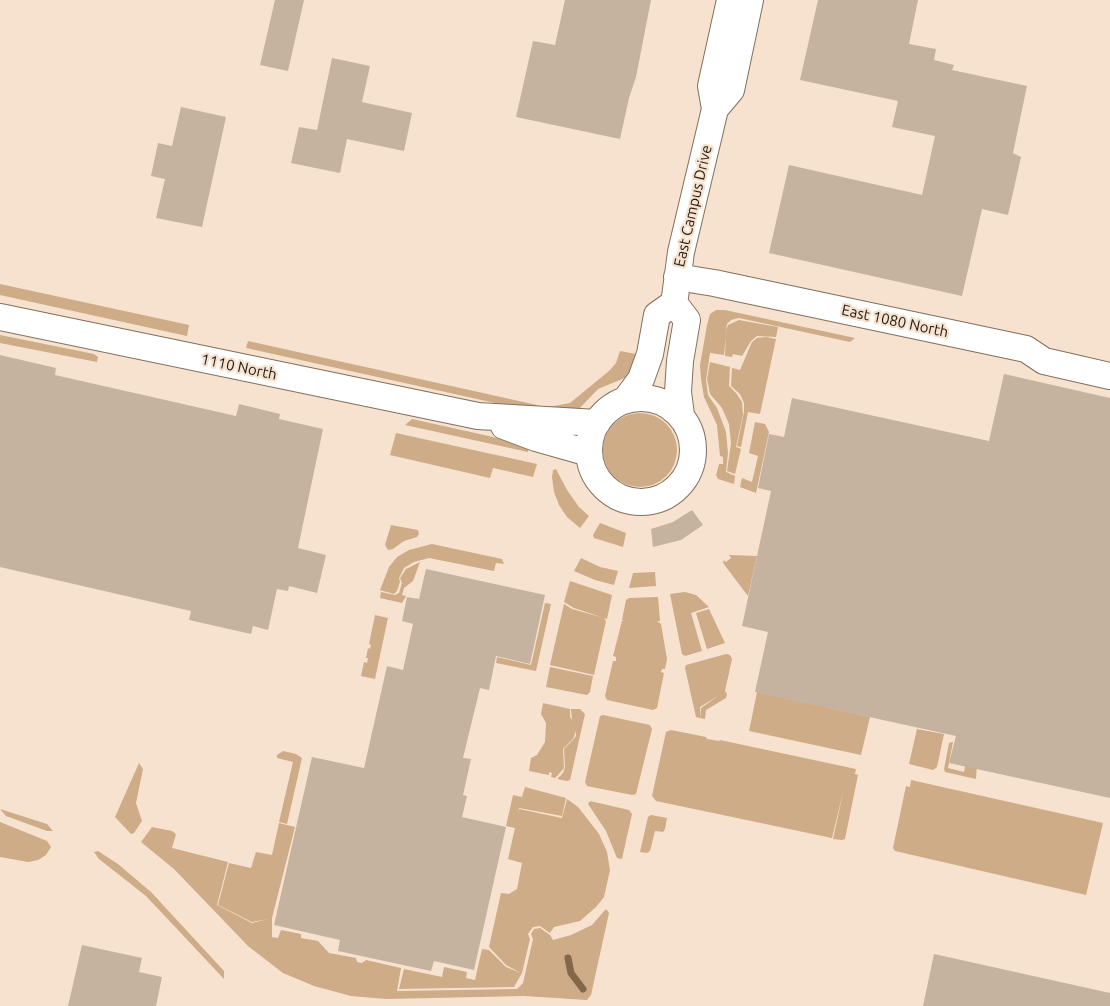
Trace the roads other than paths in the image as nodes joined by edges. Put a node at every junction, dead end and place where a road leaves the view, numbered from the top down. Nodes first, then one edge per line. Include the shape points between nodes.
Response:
1 (730, 0) edge
2 (750, 0) edge
3 (715, 109) junction
4 (677, 277) junction
5 (674, 303) junction
6 (0, 317) edge
7 (1110, 376) edge
8 (627, 398) junction
9 (681, 415) junction
10 (478, 416) junction
11 (597, 423) junction
12 (589, 453) junction

1 - 3 street, East Campus Drive via 711,86
2 - 3 street, East Campus Drive via 731,90
3 - 4 street, East Campus Drive
4 - 5 street, East Campus Drive
4 - 7 street, East 1080 North via 1026,349 1044,361
5 - 8 street via 657,315 641,379
5 - 9 street via 687,320 678,392
6 - 10 street, 1110 North
8 - 9 street via 663,402
8 - 11 street
9 - 12 street via 693,440 693,457 688,473 665,497 631,502 615,495 601,485 592,470
10 - 11 street
10 - 12 street
11 - 12 street

